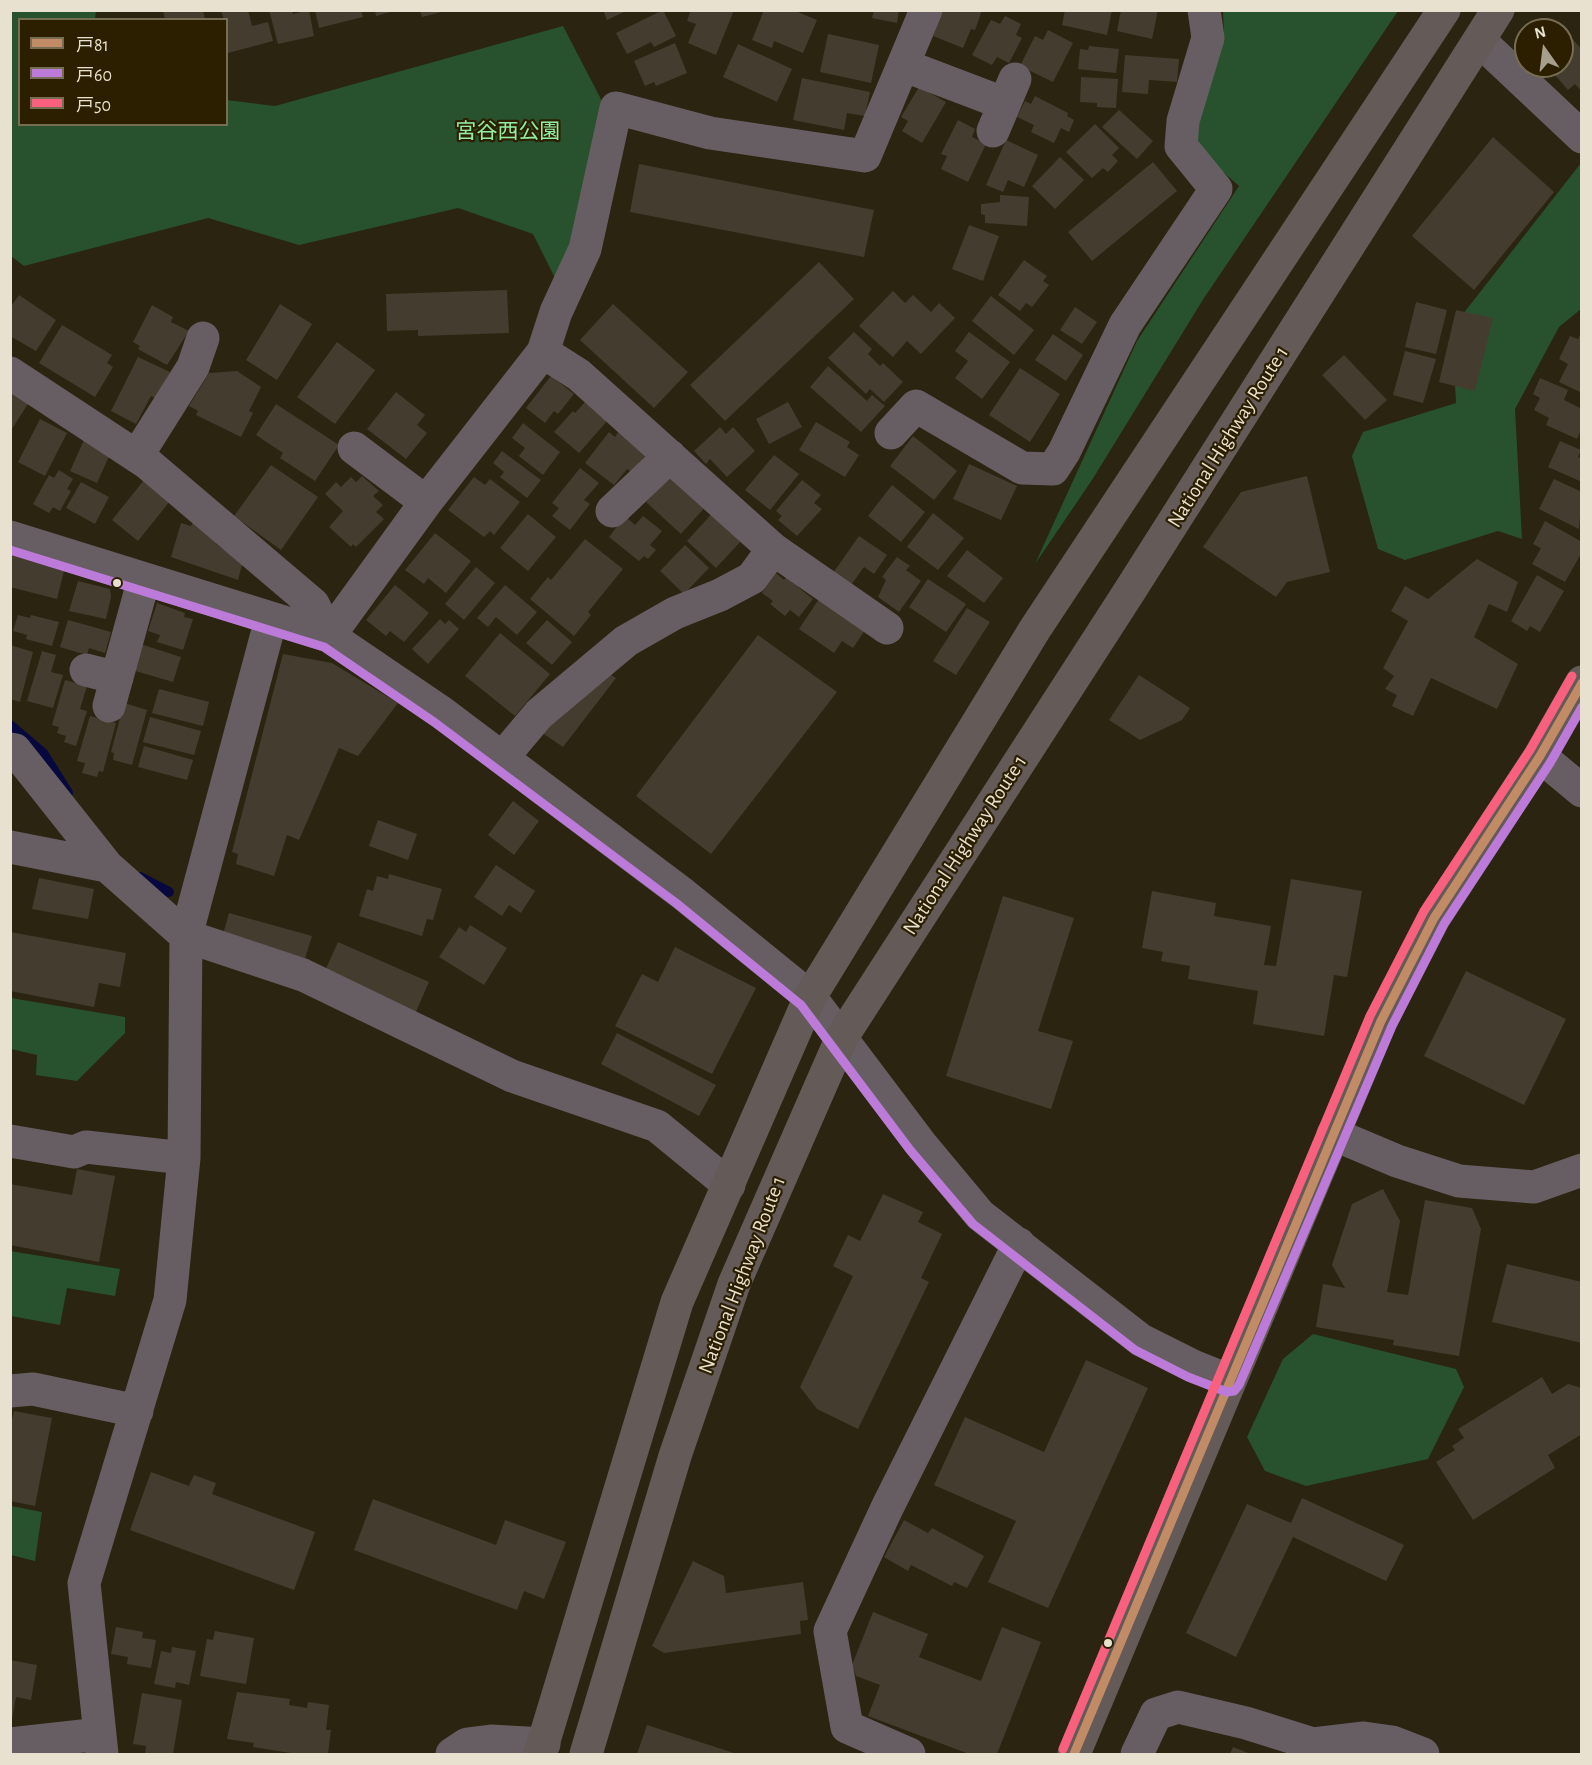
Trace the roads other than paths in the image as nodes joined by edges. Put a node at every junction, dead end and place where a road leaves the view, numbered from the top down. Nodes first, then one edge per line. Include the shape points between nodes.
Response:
1 (926, 10) edge
2 (1204, 10) edge
3 (1444, 10) edge
4 (1498, 10) edge
5 (1480, 41) junction
6 (903, 65) junction
7 (1004, 104) dead end
8 (1581, 137) edge
9 (202, 338) dead end
10 (543, 352) junction
11 (10, 373) edge
12 (891, 433) dead end
13 (354, 448) dead end
14 (137, 456) junction
15 (670, 456) junction
16 (426, 502) junction
17 (612, 511) dead end
18 (10, 537) edge
19 (772, 549) junction
20 (144, 579) junction
21 (271, 619) junction
22 (887, 628) dead end
23 (329, 636) junction
24 (1581, 682) edge
25 (104, 685) dead end
26 (10, 748) edge
27 (1540, 756) junction
28 (502, 758) junction
29 (1581, 791) edge
30 (10, 847) edge
31 (106, 866) junction
32 (186, 936) junction
33 (810, 997) junction
34 (842, 1037) junction
35 (1333, 1134) junction
36 (10, 1141) edge
37 (184, 1158) junction
38 (1581, 1170) edge
39 (729, 1185) junction
40 (1018, 1244) junction
41 (1228, 1380) junction
42 (10, 1391) edge
43 (137, 1411) junction
44 (849, 1741) edge
45 (10, 1744) edge
46 (101, 1744) edge
47 (542, 1749) edge
48 (452, 1755) edge
49 (586, 1755) edge
50 (909, 1755) edge
51 (1074, 1755) edge
52 (1137, 1755) edge
53 (1422, 1755) edge

1 - 6 street
2 - 12 street via 1208,38 1183,121 1181,146 1216,189 1125,325 1053,469 1022,468 916,406
3 - 33 highway, National Highway Route 1 via 1035,629
4 - 5 highway, National Highway Route 1
5 - 8 street
5 - 34 highway, National Highway Route 1
6 - 7 street
6 - 10 street via 865,156 710,133 616,108 585,249 556,312
9 - 14 street via 193,367
10 - 15 street via 579,375
10 - 16 street
11 - 14 street
13 - 16 street
14 - 23 street via 313,604
15 - 17 street
15 - 19 street
16 - 23 street
18 - 20 street
19 - 22 street
19 - 28 street via 753,578 675,613 626,641 539,714
20 - 21 street
20 - 25 street
21 - 23 street
21 - 32 street
23 - 28 street
24 - 27 highway
26 - 31 street
27 - 29 street
27 - 35 highway via 1434,918 1381,1020
28 - 33 street via 674,887
30 - 31 street
31 - 32 street
32 - 37 street
32 - 39 street via 303,975 512,1076 657,1126
33 - 34 street
33 - 39 highway, National Highway Route 1
34 - 40 street via 920,1143 980,1215
34 - 49 highway, National Highway Route 1 via 734,1284 675,1456
35 - 38 street via 1459,1181 1534,1187
35 - 41 highway
36 - 37 street via 74,1152 86,1147
37 - 43 street via 170,1300
39 - 47 highway, National Highway Route 1 via 677,1302
40 - 41 street via 1141,1340
40 - 44 street via 830,1631
41 - 51 highway
42 - 43 street via 33,1389
43 - 46 street via 84,1583
44 - 50 street
45 - 46 street
47 - 48 street via 491,1741 467,1744
52 - 53 street via 1156,1714 1178,1707 1312,1744 1364,1738 1392,1742

